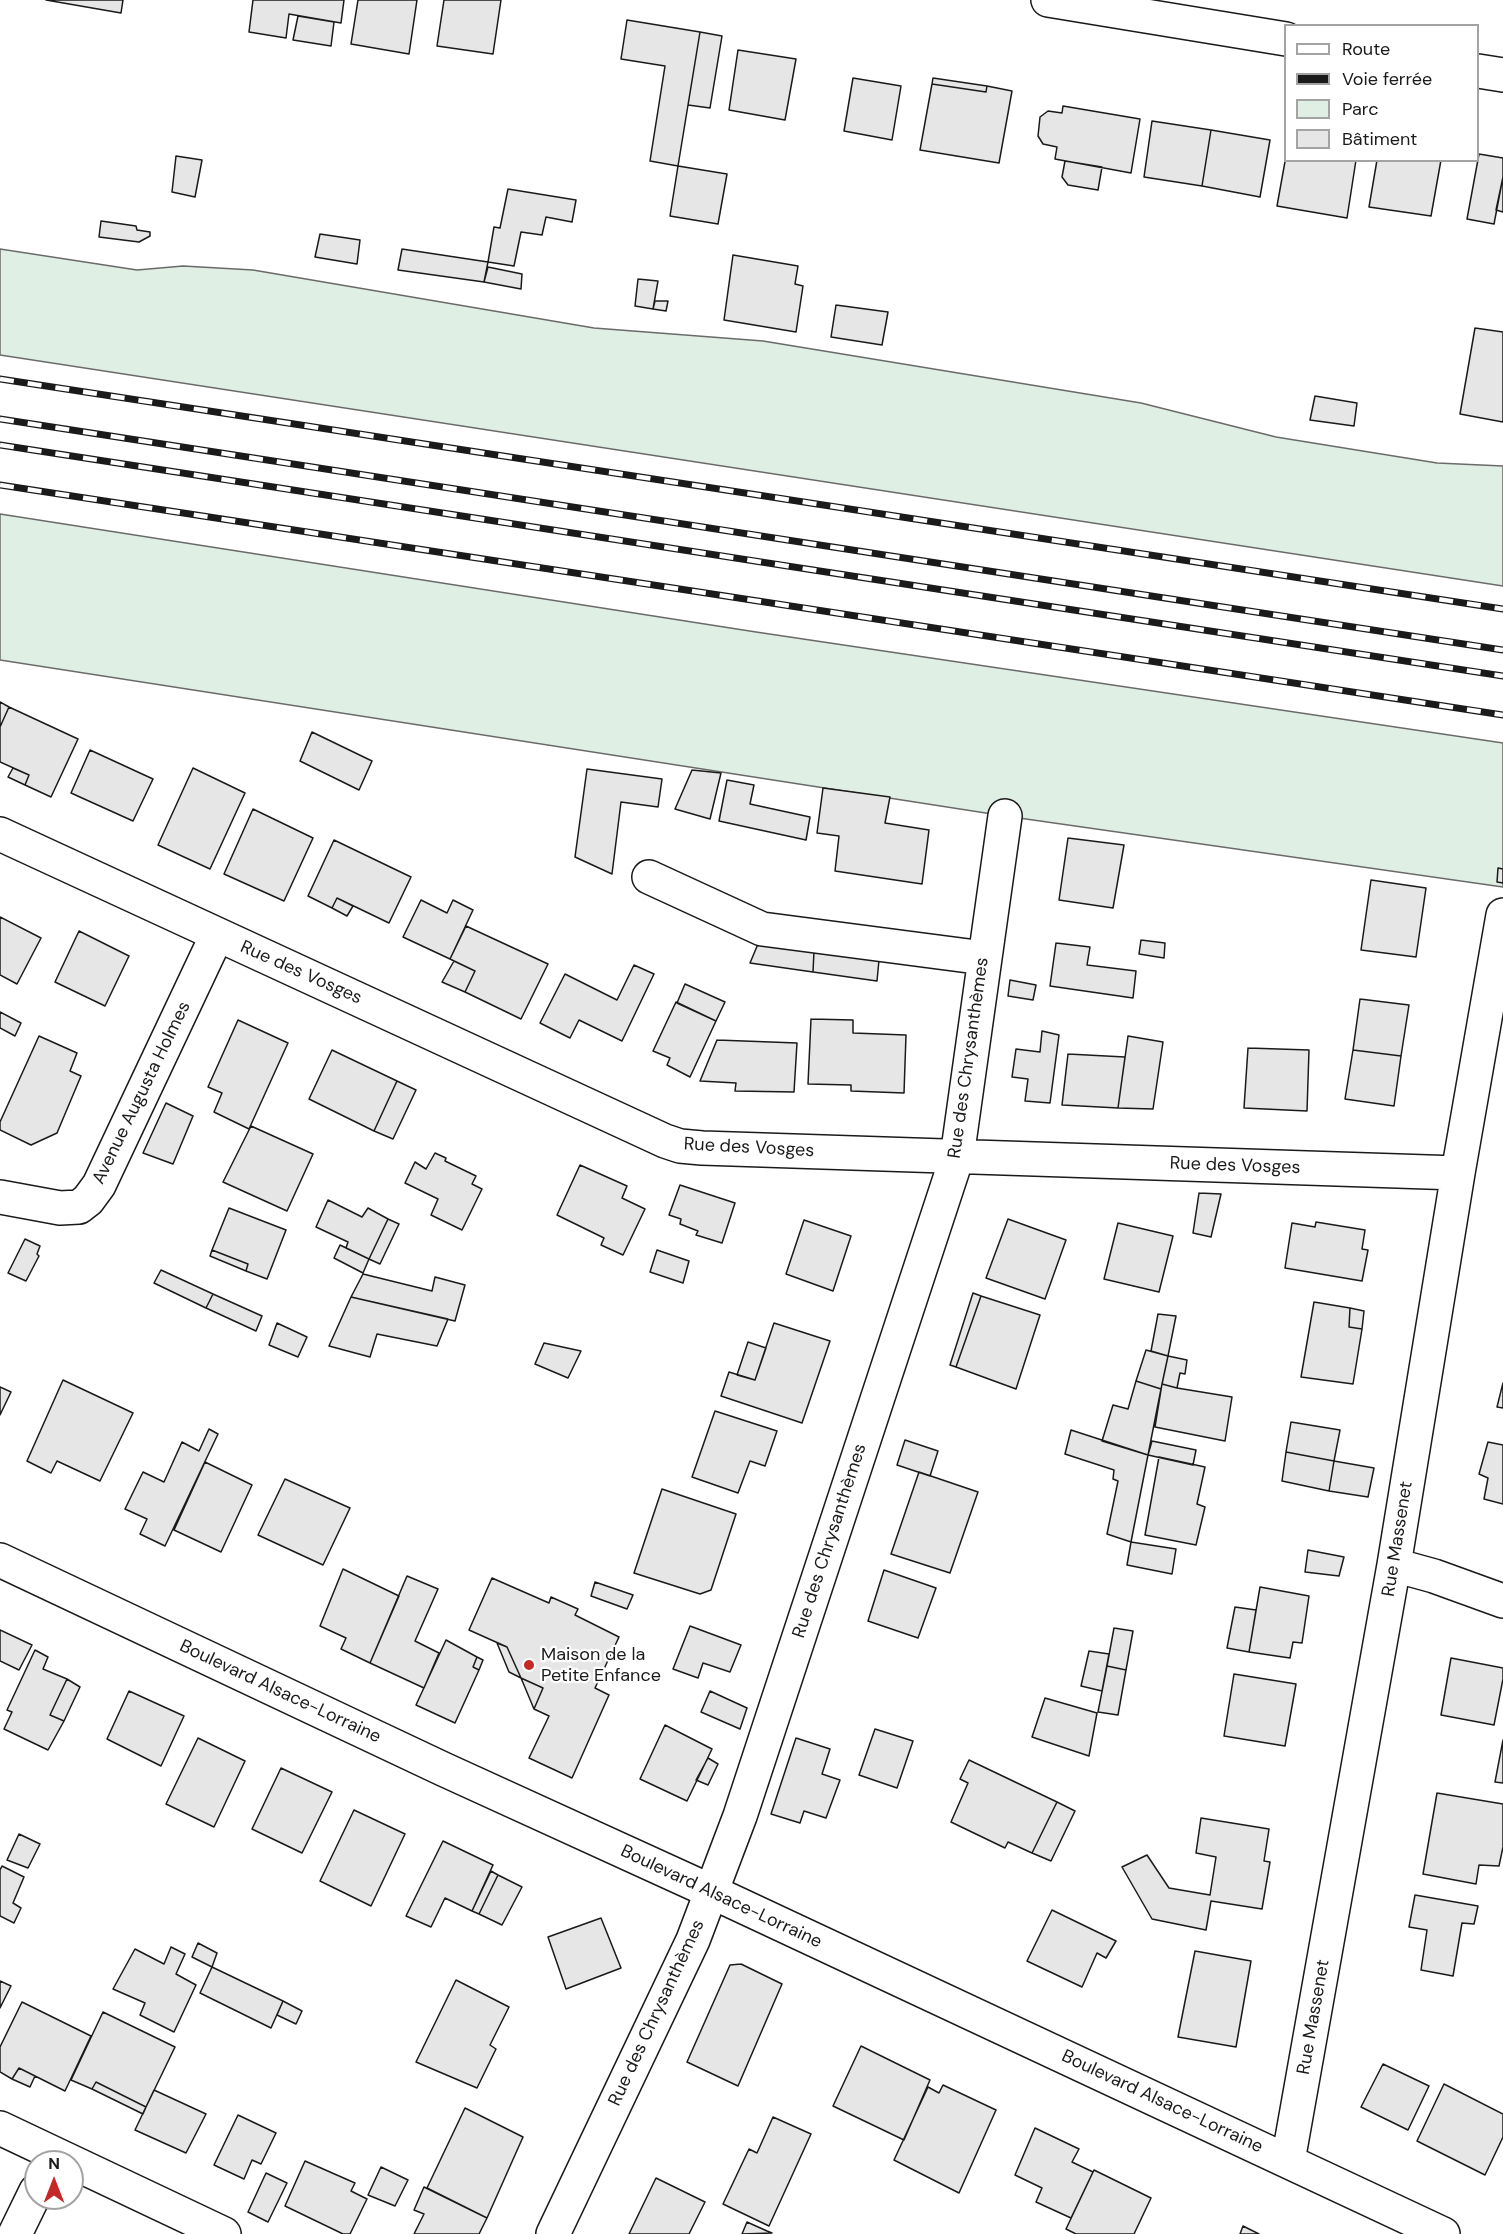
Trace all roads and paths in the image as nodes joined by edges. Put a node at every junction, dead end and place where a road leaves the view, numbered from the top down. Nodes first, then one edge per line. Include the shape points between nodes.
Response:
1 (1048, 0) edge
2 (1284, 39) edge
3 (1479, 71) edge
4 (1503, 75) edge
5 (1005, 816) dead end
6 (0, 834) edge
7 (649, 878) dead end
8 (1503, 915) edge
9 (217, 935) junction
10 (984, 958) junction
11 (1490, 1073) edge
12 (957, 1157) junction
13 (1458, 1173) junction
14 (0, 1197) edge
15 (0, 1560) edge
16 (1394, 1565) junction
17 (1503, 1601) edge
18 (711, 1892) junction
19 (0, 2128) edge
20 (38, 2150) edge
21 (1288, 2161) junction
22 (84, 2172) edge
23 (27, 2210) edge
24 (15, 2234) edge
25 (224, 2234) edge
26 (553, 2234) edge
27 (1443, 2234) edge

1 - 2 street
3 - 4 street
5 - 10 street, Rue des Chrysanthèmes
6 - 9 street, Rue des Vosges
7 - 10 street via 762,929
8 - 11 street, Rue Massenet
9 - 12 street, Rue des Vosges via 680,1146
9 - 14 street, Avenue Augusta Holmes via 99,1185 88,1200 79,1207 60,1208
10 - 12 street, Rue des Chrysanthèmes
11 - 13 street, Rue Massenet
12 - 13 street, Rue des Vosges
12 - 18 street, Rue des Chrysanthèmes via 740,1816
13 - 16 street, Rue Massenet
15 - 18 street, Boulevard Alsace-Lorraine
16 - 17 street
16 - 21 street, Rue Massenet
18 - 21 street, Boulevard Alsace-Lorraine
18 - 26 street, Rue des Chrysanthèmes via 693,1940
19 - 20 street
21 - 27 street, Boulevard Alsace-Lorraine
22 - 25 street
23 - 24 street

